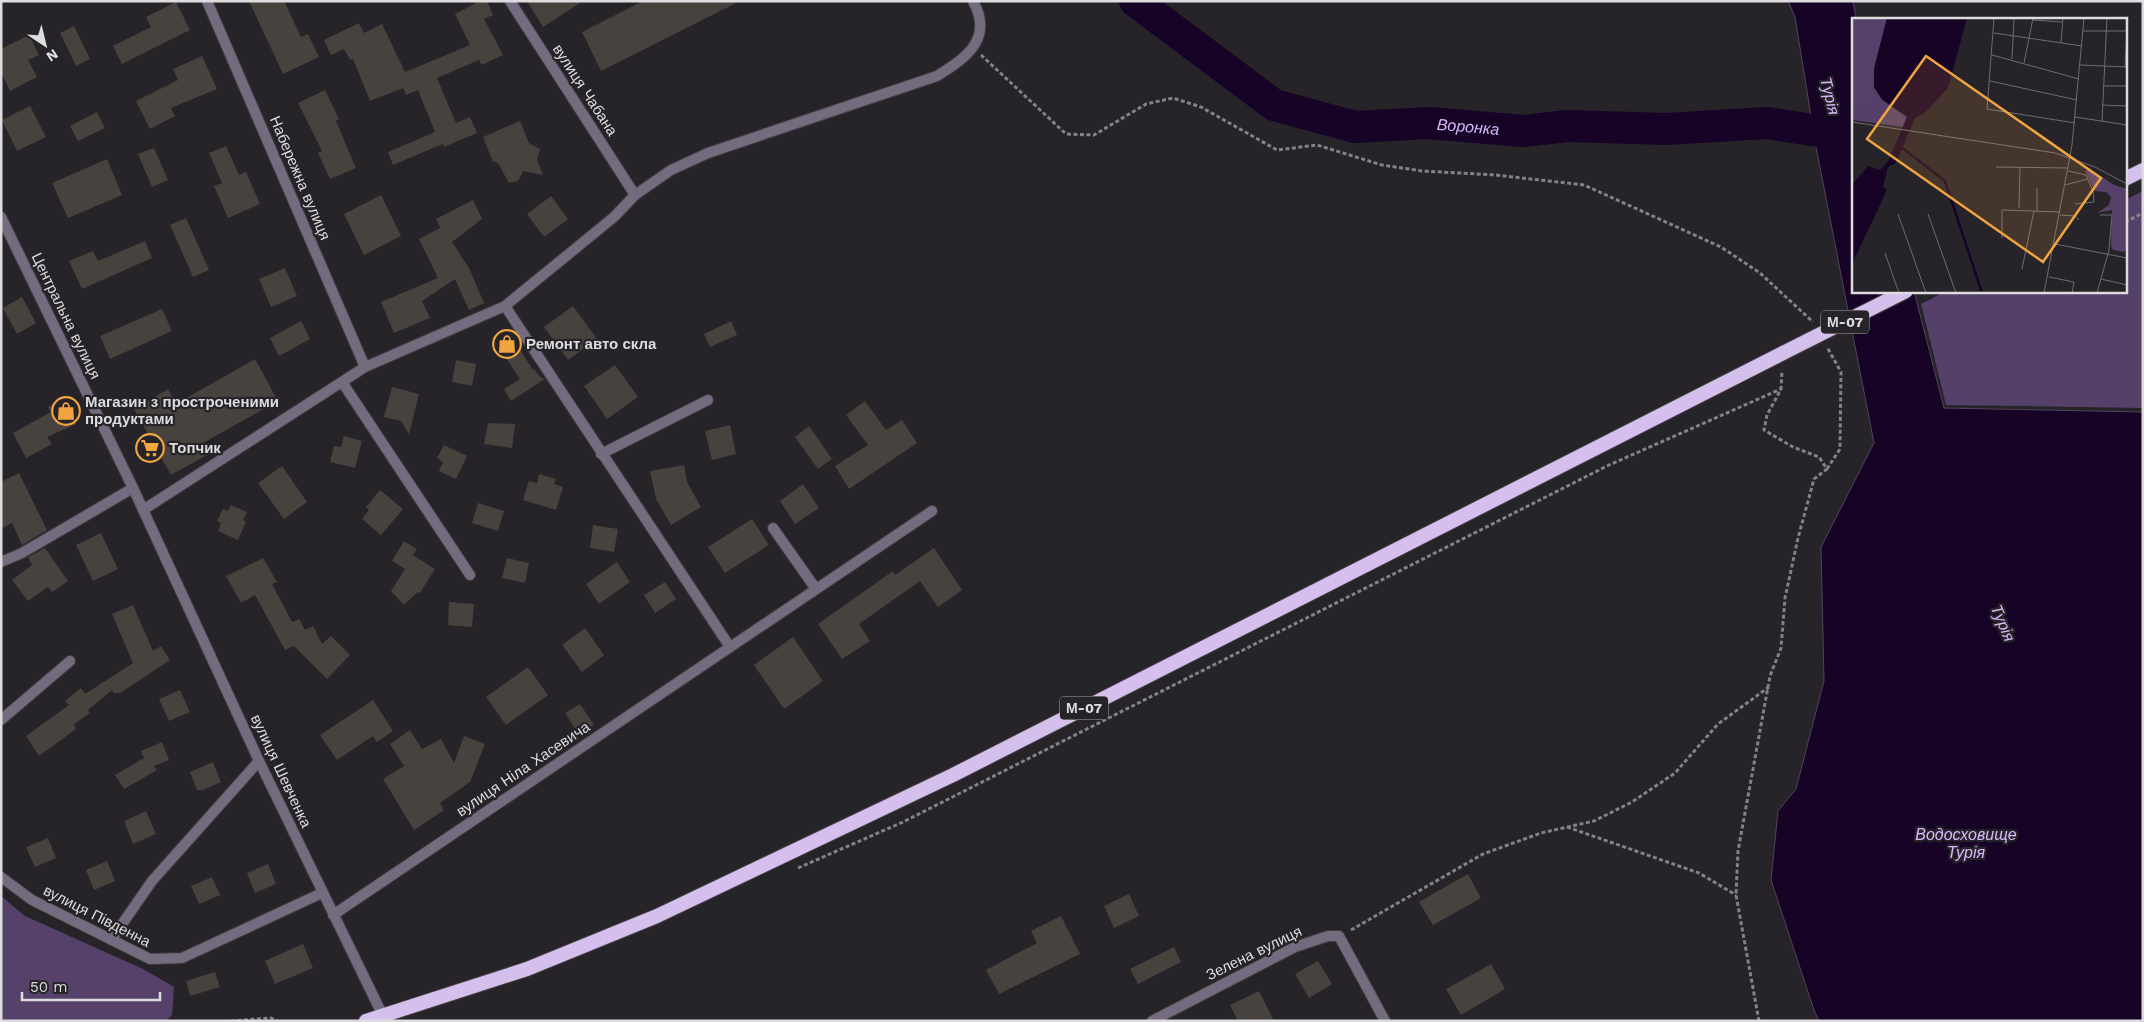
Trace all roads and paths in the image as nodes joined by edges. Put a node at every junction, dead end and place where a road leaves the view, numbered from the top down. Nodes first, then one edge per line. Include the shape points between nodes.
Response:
1 (207, 1) edge
2 (510, 1) edge
3 (973, 1) edge
4 (974, 48) junction
5 (2143, 170) edge
6 (2126, 178) edge
7 (635, 195) junction
8 (2143, 213) edge
9 (1, 217) edge
10 (2126, 222) edge
11 (1904, 292) edge
12 (505, 306) junction
13 (1818, 330) dead end
14 (1823, 338) dead end
15 (1784, 353) junction
16 (365, 367) junction
17 (342, 382) junction
18 (708, 400) dead end
19 (601, 454) junction
20 (1827, 469) junction
21 (133, 488) junction
22 (143, 510) junction
23 (932, 512) dead end
24 (773, 528) dead end
25 (1, 562) edge
26 (470, 575) dead end
27 (816, 589) junction
28 (730, 647) junction
29 (70, 661) dead end
30 (1769, 686) junction
31 (1, 720) edge
32 (259, 761) junction
33 (1567, 827) junction
34 (1, 877) edge
35 (322, 893) junction
36 (1736, 895) junction
37 (333, 915) junction
38 (1339, 936) junction
39 (111, 940) junction
40 (384, 1018) edge
41 (231, 1021) edge
42 (277, 1021) edge
43 (366, 1021) edge
44 (1152, 1021) edge
45 (1386, 1021) edge
46 (1759, 1021) edge

1 - 16 street, Набережна вулиця
2 - 7 street, вулиця Чабана
3 - 4 street via 980,16
4 - 7 street via 964,59 937,76 708,153 671,170
4 - 13 path via 1066,134 1094,135 1146,104 1173,98 1201,107 1277,150 1317,146 1382,166 1584,185 1721,247 1760,273
5 - 6 highway
7 - 12 street via 614,218
8 - 10 path
9 - 21 street, Центральна вулиця
11 - 15 highway, М-07, bridge
12 - 16 street
12 - 19 street
14 - 20 path via 1842,372 1840,448
15 - 20 path via 1781,389 1767,415 1764,430 1819,457
15 - 40 highway, М-07 via 953,775 657,916 527,969
16 - 17 street
17 - 22 street
17 - 26 street
18 - 19 street
19 - 28 street
20 - 30 path via 1814,479 1798,538 1785,598 1782,648
21 - 22 street, Центральна вулиця
21 - 25 street
22 - 32 street, вулиця Шевченка
23 - 27 street, вулиця Ніла Хасевича
24 - 27 street
27 - 28 street, вулиця Ніла Хасевича
28 - 37 street, вулиця Ніла Хасевича
29 - 31 street
30 - 33 path via 1718,724 1675,773 1632,802 1601,817
30 - 36 path via 1738,851
32 - 35 street, вулиця Шевченка
32 - 39 street via 152,881
33 - 36 path via 1699,873
33 - 38 path via 1542,832 1483,854
34 - 39 street, вулиця Південна via 32,900
35 - 37 street, вулиця Шевченка
35 - 39 street, вулиця Південна via 182,958 150,960
36 - 46 path
37 - 40 street, вулиця Шевченка
38 - 44 street, Зелена вулиця via 1328,936 1295,947
38 - 45 street
40 - 43 highway, М-07
41 - 42 path via 271,1018

